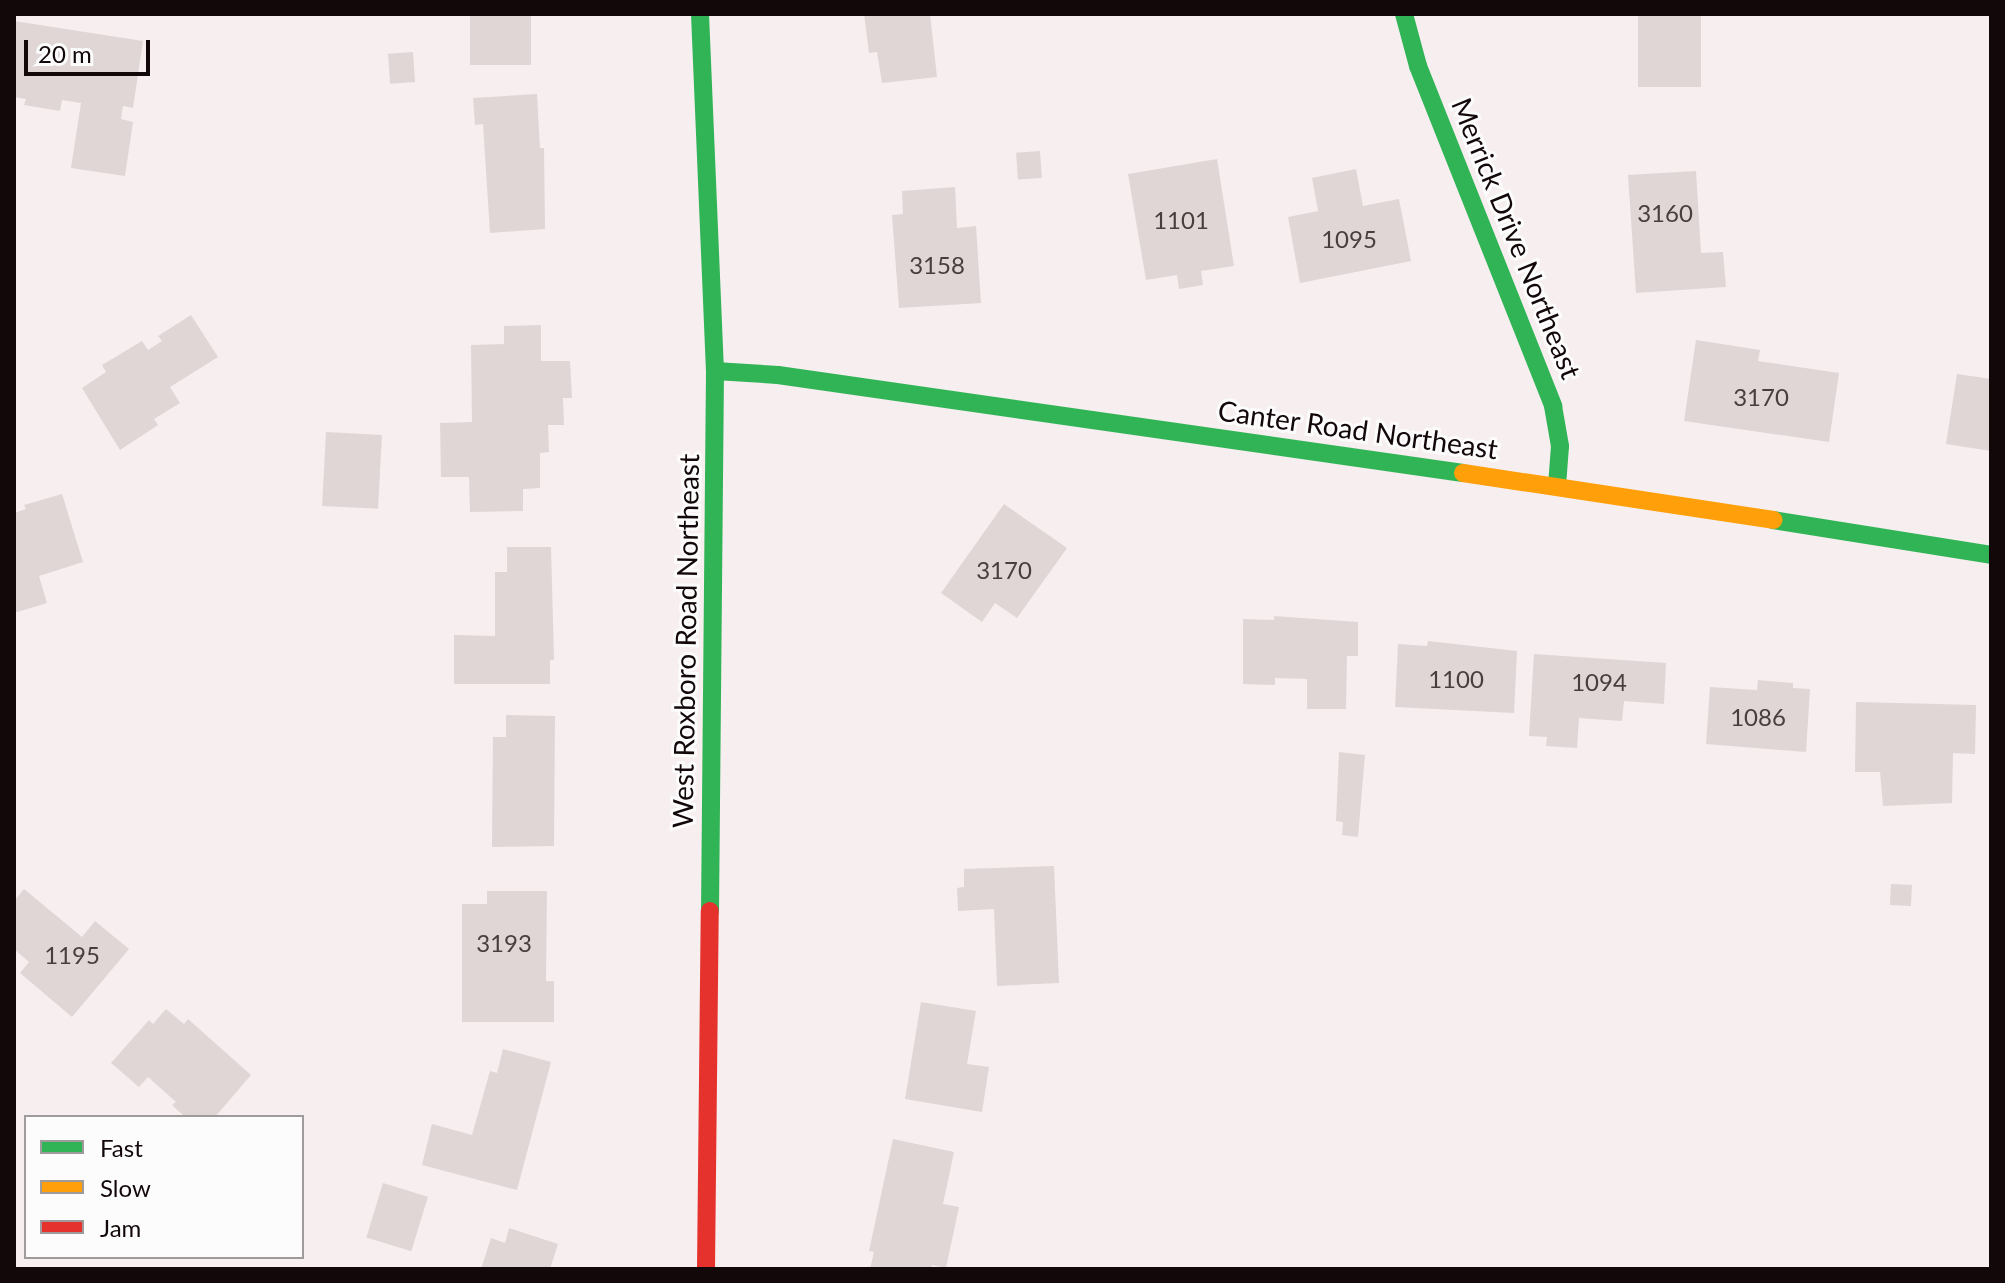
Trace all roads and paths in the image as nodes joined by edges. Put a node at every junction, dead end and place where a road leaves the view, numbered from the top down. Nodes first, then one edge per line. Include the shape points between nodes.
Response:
1 (700, 14) edge
2 (1404, 14) edge
3 (715, 371) junction
4 (1557, 486) junction
5 (1991, 555) edge
6 (706, 1269) edge

1 - 3 street, West Roxboro Road Northeast
2 - 4 street, Merrick Drive Northeast via 1418,66 1553,406 1560,446
3 - 4 street, Canter Road Northeast via 778,375
3 - 6 street, West Roxboro Road Northeast
4 - 5 street, Canter Road Northeast

